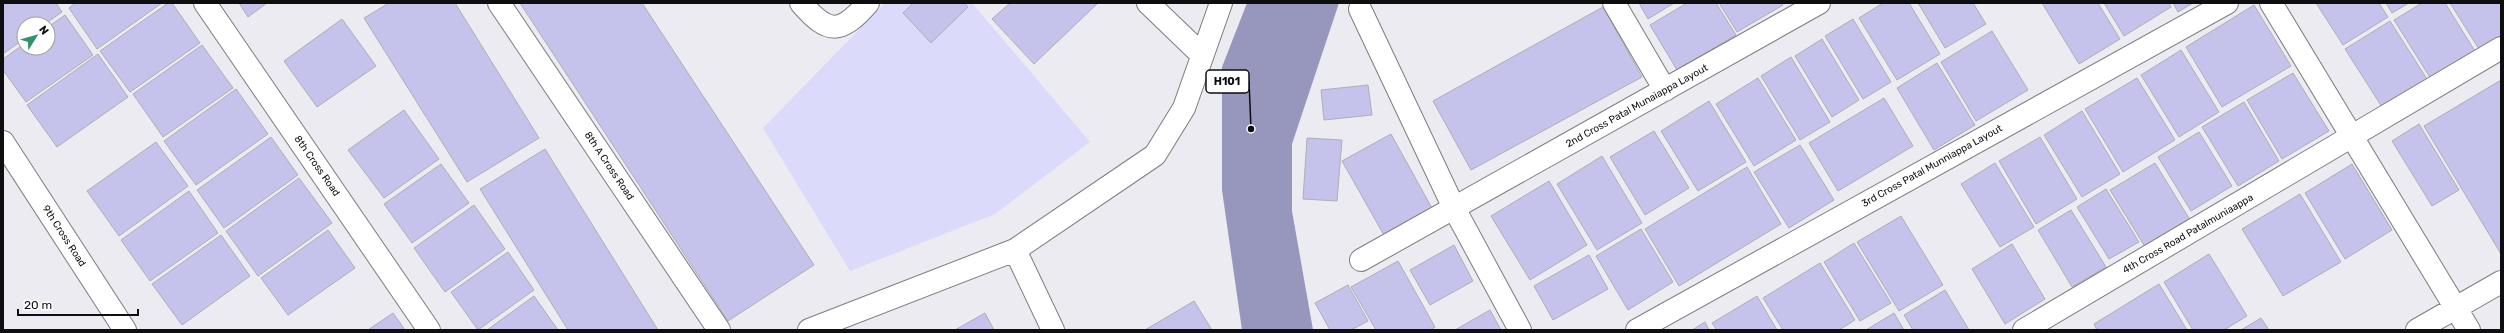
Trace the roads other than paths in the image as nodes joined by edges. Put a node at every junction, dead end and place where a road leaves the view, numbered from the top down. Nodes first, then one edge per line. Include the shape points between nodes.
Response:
1 (205, 3) edge
2 (499, 3) edge
3 (801, 3) edge
4 (868, 3) edge
5 (1148, 3) edge
6 (1221, 3) edge
7 (1614, 3) edge
8 (1819, 3) edge
9 (2227, 3) edge
10 (2271, 3) edge
11 (1360, 9) dead end
12 (2501, 48) edge
13 (1202, 55) junction
14 (1665, 90) junction
15 (2351, 138) junction
16 (3, 142) edge
17 (1454, 208) junction
18 (1015, 250) junction
19 (1361, 260) dead end
20 (2501, 282) edge
21 (2455, 307) junction
22 (125, 330) edge
23 (429, 330) edge
24 (719, 330) edge
25 (809, 330) edge
26 (1053, 330) edge
27 (1520, 330) edge
28 (1637, 330) edge
29 (2024, 330) edge
30 (2417, 330) edge
31 (2469, 330) edge

1 - 23 street, 8th Cross Road
2 - 24 street, 8th A Cross Road
3 - 4 street via 815,19 826,26 836,27 859,14
5 - 13 street
6 - 13 street
7 - 14 street
8 - 14 street, 2nd Cross Patal Munaiappa Layout
9 - 28 street, 3rd Cross Patal Munniappa Layout
10 - 15 street
11 - 17 street
12 - 15 street, 4th Cross Road Patalmuniaappa
13 - 18 street via 1184,108 1155,155
14 - 17 street, 2nd Cross Patal Munaiappa Layout
15 - 21 street
15 - 29 street, 4th Cross Road Patalmuniaappa
16 - 22 street, 9th Cross Road
17 - 19 street, 2nd Cross Patal Munaiappa Layout
17 - 27 street
18 - 25 street
18 - 26 street
20 - 21 street
21 - 30 street
21 - 31 street

